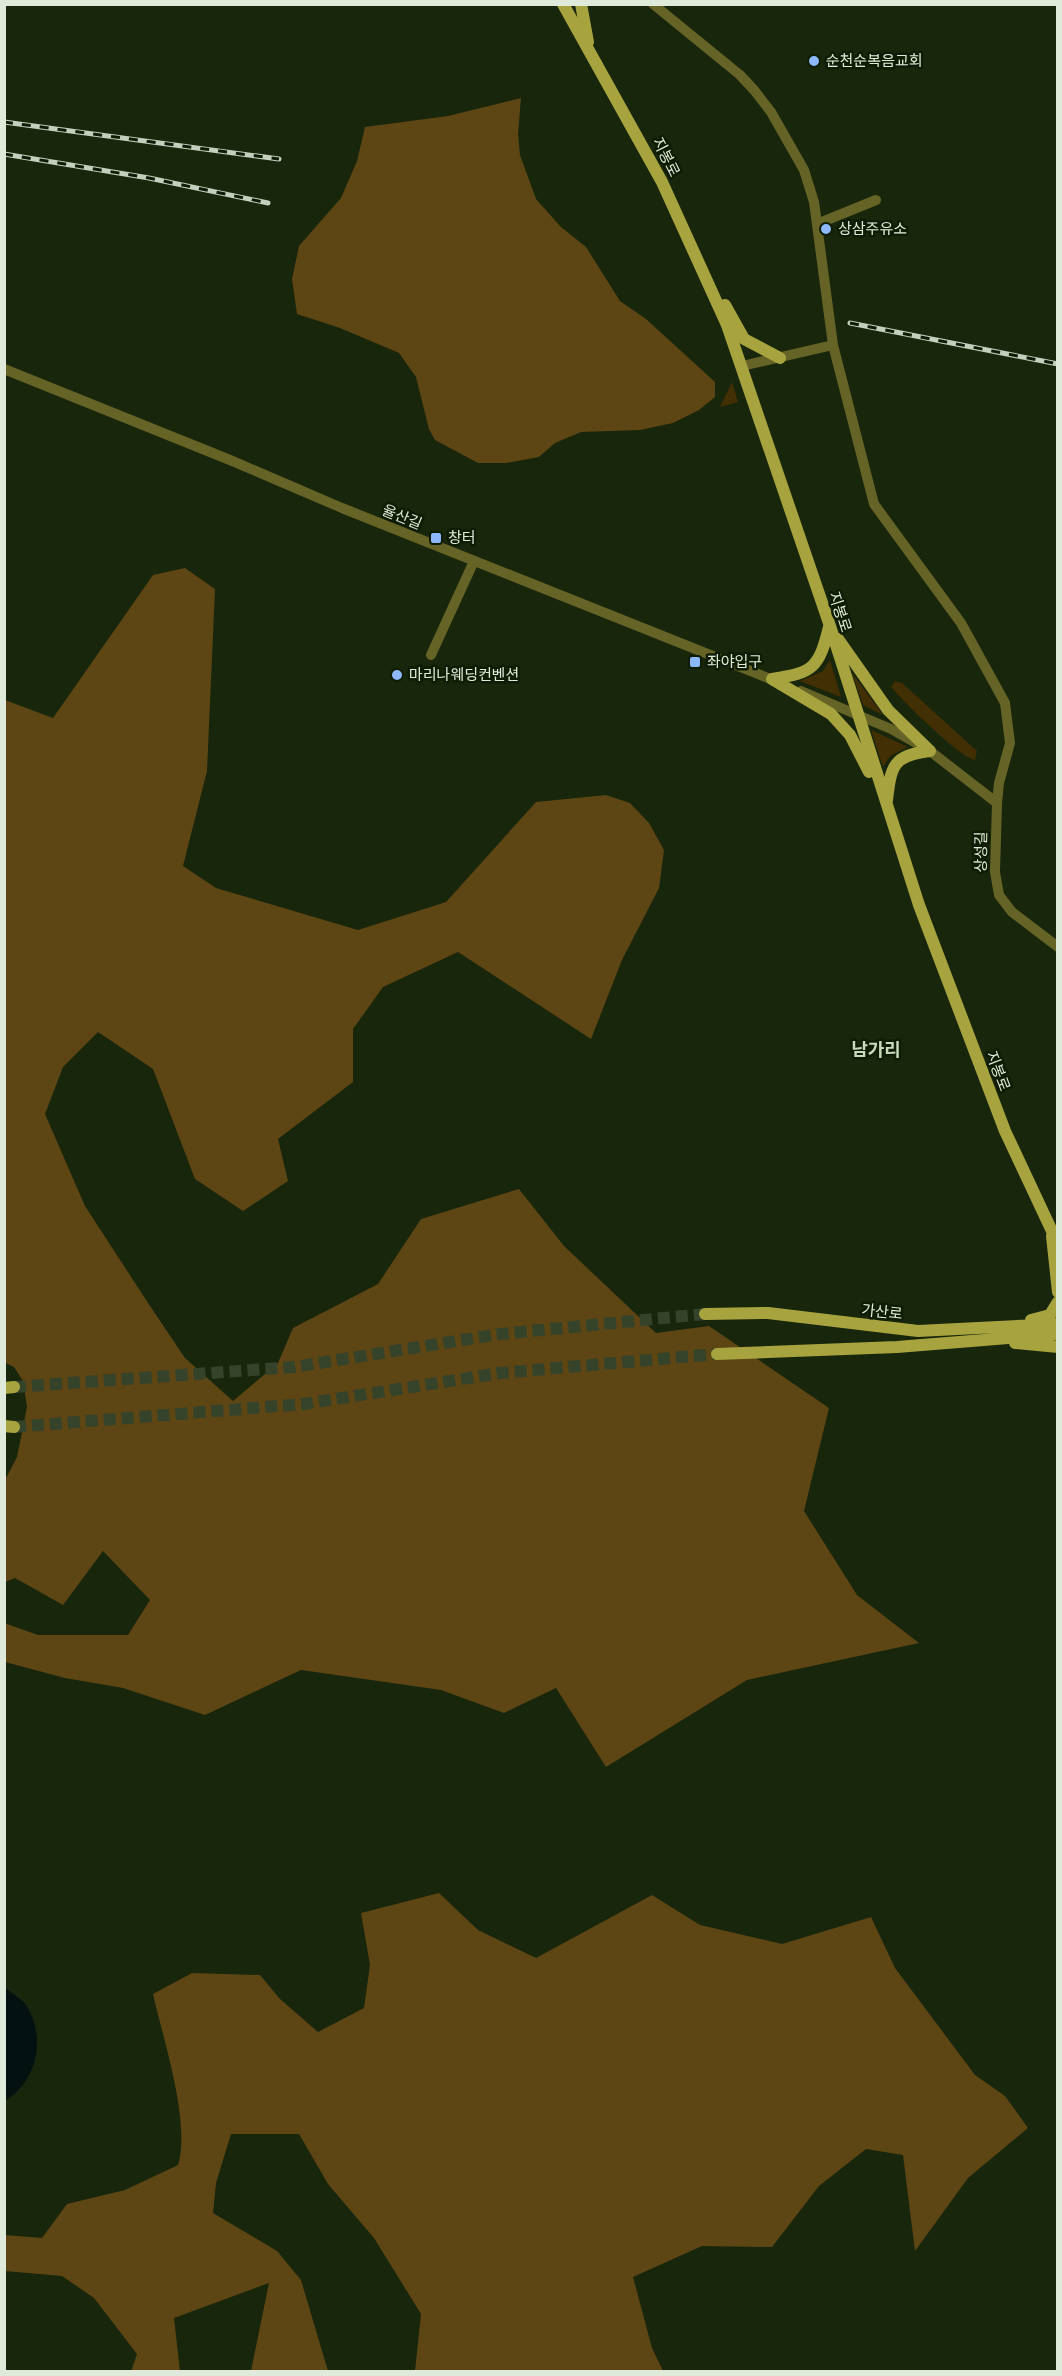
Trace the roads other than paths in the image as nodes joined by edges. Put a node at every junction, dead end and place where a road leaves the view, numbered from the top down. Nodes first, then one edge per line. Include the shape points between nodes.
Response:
1 (563, 4) edge
2 (581, 4) edge
3 (653, 4) edge
4 (590, 52) junction
5 (876, 200) dead end
6 (817, 224) junction
7 (708, 280) junction
8 (832, 345) junction
9 (780, 358) junction
10 (742, 366) junction
11 (4, 369) edge
12 (474, 561) junction
13 (830, 626) junction
14 (431, 655) dead end
15 (772, 679) junction
16 (857, 714) junction
17 (930, 751) junction
18 (997, 803) junction
19 (886, 805) junction
20 (1058, 947) edge
21 (1052, 1232) junction
22 (1058, 1244) edge
23 (1058, 1292) edge
24 (1058, 1302) edge
25 (705, 1314) tunnel mouth
26 (1058, 1324) edge
27 (969, 1334) junction
28 (1058, 1334) edge
29 (1058, 1347) edge
30 (717, 1353) tunnel mouth

1 - 4 main road, 지봉로
2 - 4 main road
3 - 6 street, 상성길 via 740,75 762,99 804,171
4 - 7 main road, 지봉로 via 662,182
5 - 6 street
6 - 8 street, 상성길
7 - 9 main road via 744,339
7 - 10 main road, 지봉로
8 - 9 street
8 - 18 street, 상성길 via 874,504 962,623 1005,703 1010,743
9 - 10 street
10 - 13 main road, 지봉로
11 - 12 street, 율산길
12 - 14 street
12 - 15 street, 율산길
13 - 15 main road via 817,663 793,676
13 - 16 main road, 지봉로
13 - 17 main road via 888,710
15 - 16 street, 율산길
15 - 19 main road via 818,705 842,724
16 - 17 street, 율산길
16 - 19 main road, 지봉로
17 - 18 street, 율산길
17 - 19 main road via 905,756 892,768
18 - 20 street, 상성길 via 995,872 999,894 1012,912
19 - 21 main road, 지봉로 via 948,985 1005,1131
21 - 22 main road, 지봉로
21 - 23 main road
24 - 27 main road via 1050,1315
25 - 27 main road, 가산로 via 768,1313
26 - 27 main road, 가산로
27 - 28 main road, 가산로
27 - 29 main road
27 - 30 main road, 가산로 via 897,1347

